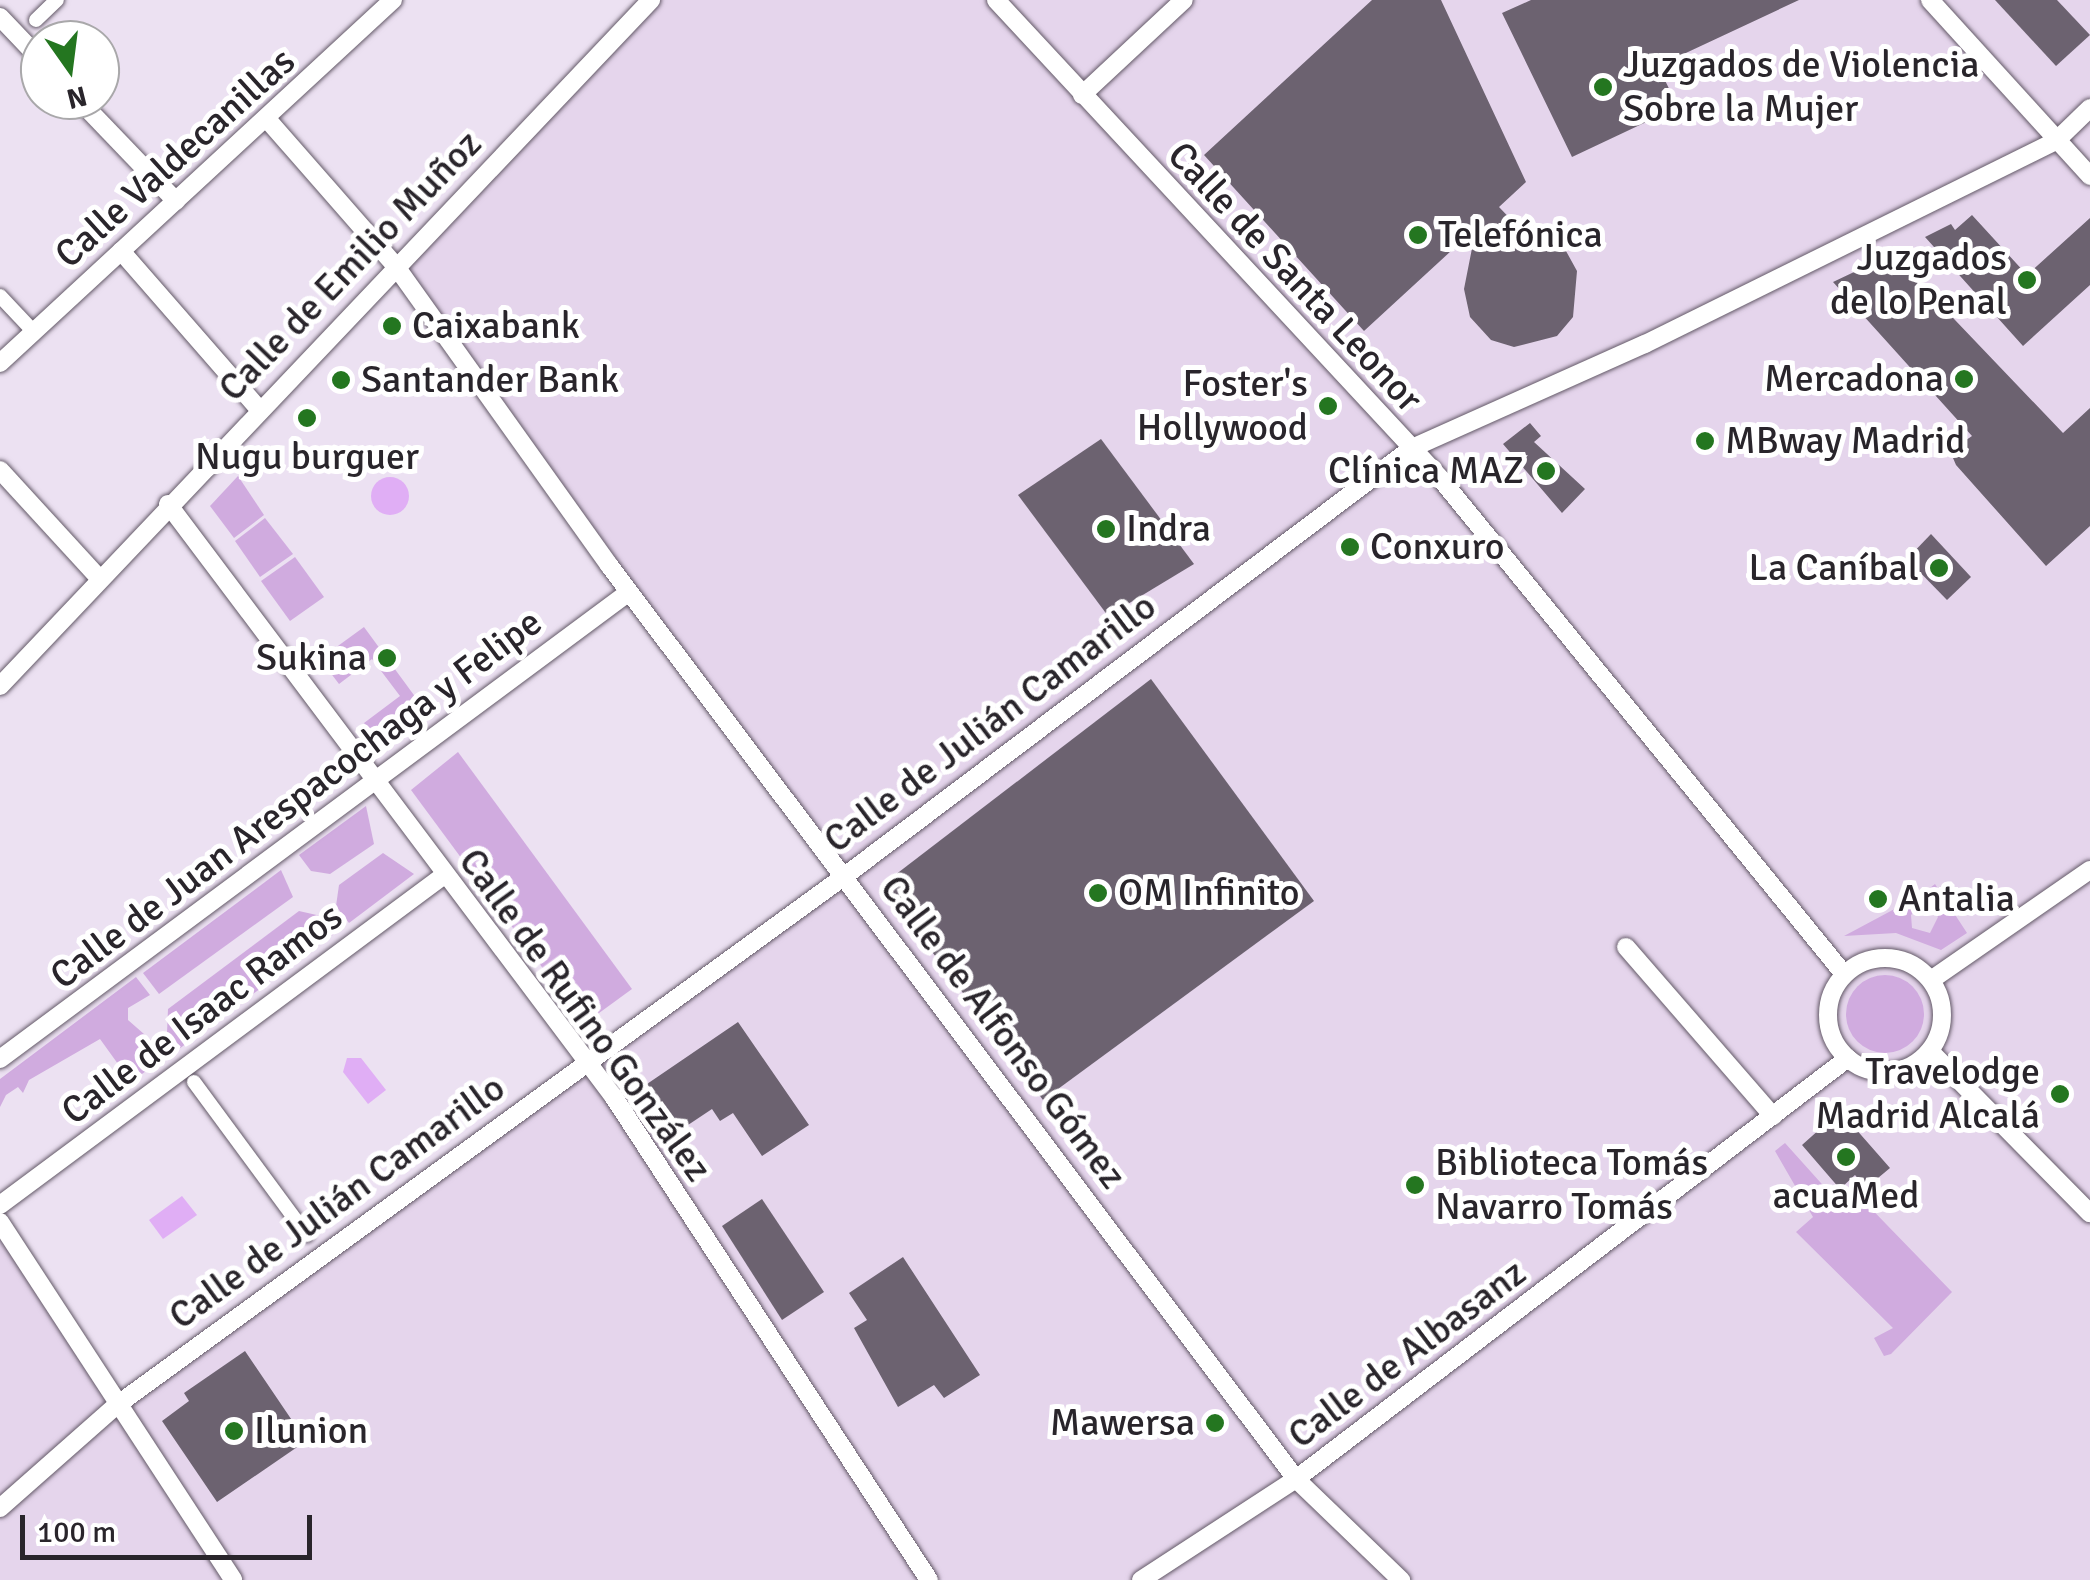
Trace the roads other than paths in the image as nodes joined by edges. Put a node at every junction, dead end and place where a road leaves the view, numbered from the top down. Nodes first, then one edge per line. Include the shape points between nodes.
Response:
1 (57, 0) edge
2 (393, 0) edge
3 (651, 0) edge
4 (996, 0) edge
5 (1184, 0) edge
6 (1930, 0) edge
7 (0, 17) edge
8 (36, 20) dead end
9 (20, 38) edge
10 (1082, 96) junction
11 (2090, 108) edge
12 (267, 119) junction
13 (98, 120) edge
14 (2057, 140) junction
15 (2090, 176) edge
16 (176, 202) junction
17 (121, 252) junction
18 (395, 265) junction
19 (0, 296) edge
20 (33, 331) junction
21 (0, 362) edge
22 (258, 408) junction
23 (1412, 448) junction
24 (0, 470) edge
25 (168, 504) junction
26 (100, 579) junction
27 (630, 592) junction
28 (0, 686) edge
29 (374, 784) junction
30 (2090, 870) edge
31 (846, 874) junction
32 (443, 876) junction
33 (1626, 946) dead end
34 (1844, 974) junction
35 (1931, 980) junction
36 (1930, 1051) junction
37 (0, 1058) edge
38 (1848, 1058) junction
39 (586, 1060) junction
40 (194, 1082) dead end
41 (1773, 1116) junction
42 (0, 1205) edge
43 (2090, 1213) edge
44 (0, 1222) edge
45 (307, 1235) dead end
46 (117, 1406) junction
47 (1296, 1480) junction
48 (0, 1508) edge
49 (232, 1580) edge
50 (930, 1580) edge
51 (1141, 1580) edge
52 (1400, 1580) edge

1 - 8 street
2 - 12 street, Calle Valdecanillas
3 - 18 street, Calle de Emilio Muñoz
4 - 10 street, Calle de Santa Leonor
5 - 10 street
6 - 14 street
7 - 9 street
10 - 23 street, Calle de Santa Leonor
11 - 14 street, Calle de Julián Camarillo
12 - 16 street, Calle Valdecanillas
12 - 18 street, Calle de Alfonso Gómez
13 - 16 street
14 - 15 street
14 - 23 street, Calle de Julián Camarillo via 1645,344
16 - 17 street, Calle Valdecanillas
17 - 20 street, Calle Valdecanillas
17 - 22 street
18 - 22 street, Calle de Emilio Muñoz
18 - 27 street, Calle de Alfonso Gómez
19 - 20 street
20 - 21 street, Calle Valdecanillas
22 - 25 street, Calle de Emilio Muñoz
23 - 31 street, Calle de Julián Camarillo
23 - 34 street, Calle de Santa Leonor
24 - 26 street
25 - 26 street, Calle de Emilio Muñoz
25 - 29 street, Calle de Rufino González
26 - 28 street, Calle de Emilio Muñoz
27 - 29 street, Calle de Juan Arespacochaga y Felipe
27 - 31 street, Calle de Alfonso Gómez
29 - 32 street, Calle de Rufino González
29 - 37 street, Calle de Juan Arespacochaga y Felipe
30 - 35 street
31 - 39 street, Calle de Julián Camarillo
31 - 47 street, Calle de Alfonso Gómez
32 - 39 street, Calle de Rufino González
32 - 42 street, Calle de Isaac Ramos
33 - 41 street
34 - 35 street via 1879,958 1899,959
34 - 38 street via 1828,1008 1829,1026
35 - 36 street via 1943,1015
36 - 38 street via 1881,1072
36 - 43 street
38 - 41 street, Calle de Albasanz
39 - 46 street, Calle de Julián Camarillo
39 - 50 street, Calle de Rufino González
40 - 45 street
41 - 47 street, Calle de Albasanz
44 - 46 street
46 - 48 street, Calle de Julián Camarillo
46 - 49 street
47 - 51 street, Calle de Albasanz
47 - 52 street, Calle de Alfonso Gómez

